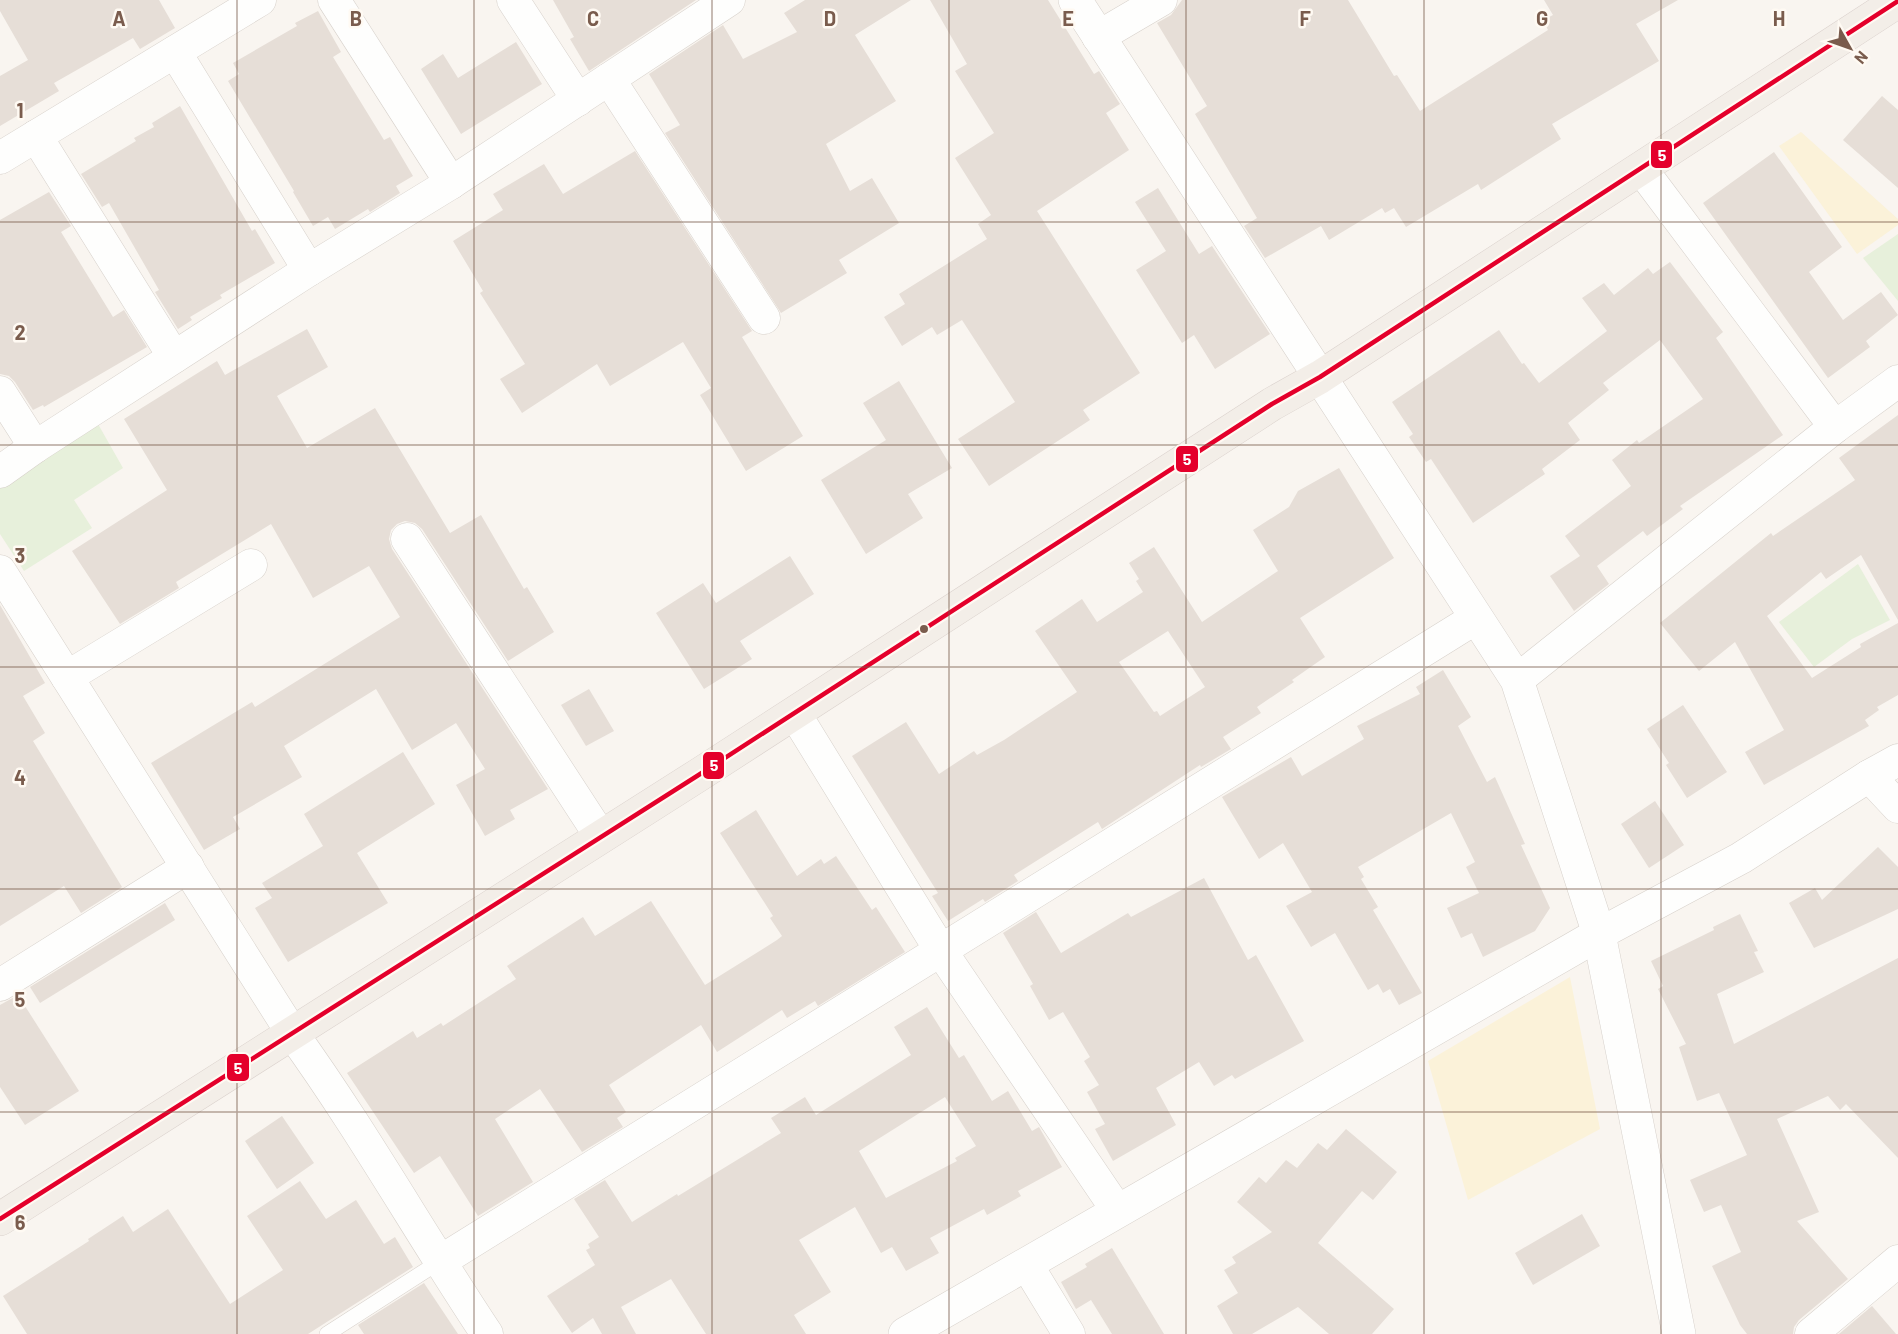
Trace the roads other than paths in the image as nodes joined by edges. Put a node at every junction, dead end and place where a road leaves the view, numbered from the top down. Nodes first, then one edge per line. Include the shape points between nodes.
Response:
1 (260, 0) edge
2 (334, 0) edge
3 (513, 0) edge
4 (729, 0) edge
5 (1075, 0) edge
6 (1161, 0) edge
7 (1898, 1) edge
8 (1098, 37) junction
9 (175, 52) junction
10 (609, 79) junction
11 (578, 100) junction
12 (36, 136) junction
13 (0, 158) edge
14 (1642, 170) junction
15 (451, 183) junction
16 (309, 270) junction
17 (764, 318) dead end
18 (174, 357) junction
19 (1320, 377) junction
20 (1898, 381) edge
21 (0, 392) edge
22 (1836, 427) junction
23 (35, 447) junction
24 (0, 472) edge
25 (407, 539) dead end
26 (251, 565) dead end
27 (0, 571) edge
28 (1476, 618) junction
29 (67, 677) junction
30 (1517, 680) junction
31 (795, 714) junction
32 (1898, 760) edge
33 (1869, 776) junction
34 (1898, 807) edge
35 (601, 837) junction
36 (188, 867) junction
37 (1599, 934) junction
38 (941, 951) junction
39 (0, 985) edge
40 (292, 1033) junction
41 (1118, 1210) junction
42 (0, 1219) edge
43 (439, 1262) junction
44 (1898, 1262) edge
45 (1027, 1265) junction
46 (327, 1334) edge
47 (488, 1334) edge
48 (905, 1334) edge
49 (1069, 1334) edge
50 (1679, 1334) edge
51 (1811, 1334) edge

1 - 9 street
2 - 15 street
3 - 11 street
4 - 10 street
5 - 8 street
6 - 8 street
7 - 14 main road
8 - 19 street
9 - 12 street
9 - 16 street
10 - 11 street
10 - 17 street
11 - 15 street
12 - 13 street
12 - 18 street
14 - 19 main road
14 - 22 street
15 - 16 street
16 - 18 street
18 - 23 street
19 - 28 street
19 - 31 main road via 1272,404
20 - 22 street
21 - 23 street
22 - 30 street
23 - 24 street
25 - 35 street
26 - 29 street
27 - 29 street
28 - 30 street
28 - 38 street
29 - 36 street
30 - 37 street
31 - 35 main road
31 - 38 street
32 - 33 street
33 - 34 street
33 - 37 street via 1741,858
35 - 40 main road
36 - 39 street
36 - 40 street
37 - 41 street
37 - 50 street
38 - 41 street
38 - 43 street
40 - 42 main road
40 - 43 street
41 - 45 street
43 - 46 lane
43 - 47 street
44 - 51 street
45 - 48 street
45 - 49 street

